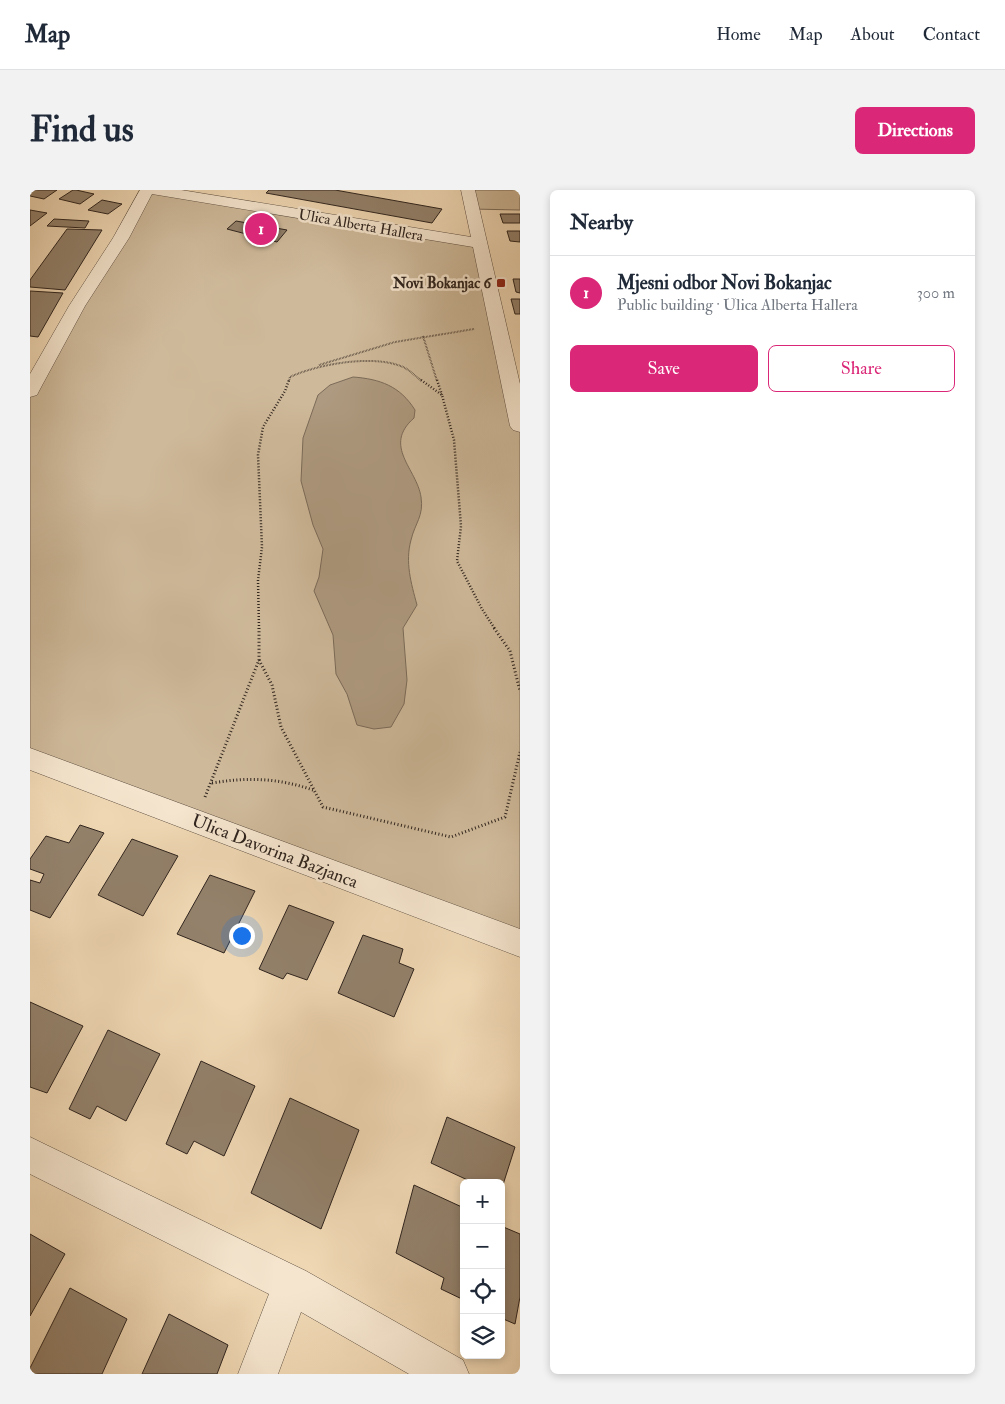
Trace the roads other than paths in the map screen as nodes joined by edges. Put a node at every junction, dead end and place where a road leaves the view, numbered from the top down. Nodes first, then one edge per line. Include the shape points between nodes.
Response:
1 (147, 190) edge
2 (155, 190) edge
3 (468, 190) edge
4 (479, 244) junction
5 (30, 390) edge
6 (520, 426) edge
7 (30, 759) edge
8 (520, 943) edge
9 (30, 1155) edge
10 (292, 1285) junction
11 (258, 1374) edge
12 (449, 1374) edge

1 - 5 street via 121,238 76,306
2 - 4 street, Ulica Alberta Hallera
3 - 4 street
4 - 6 street
7 - 8 street, Ulica Davorina Bazjanca
9 - 10 street
10 - 11 street
10 - 12 street

